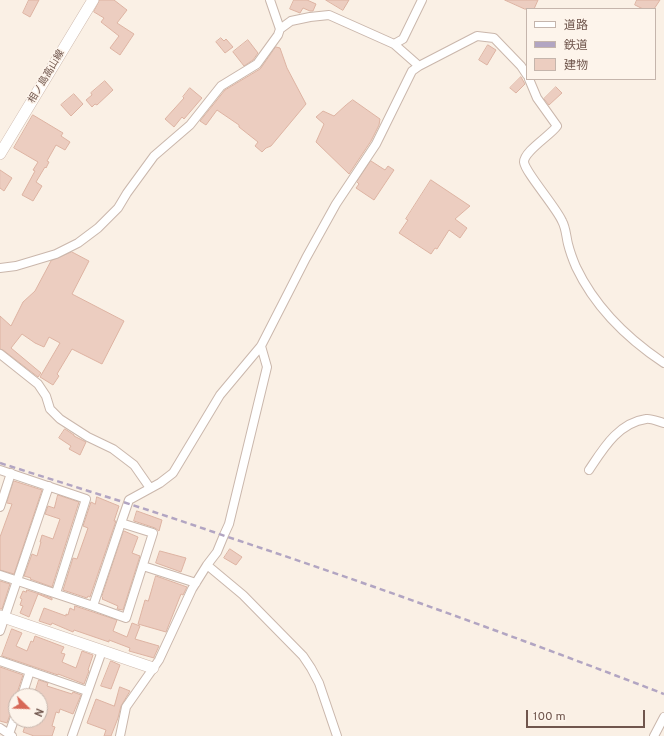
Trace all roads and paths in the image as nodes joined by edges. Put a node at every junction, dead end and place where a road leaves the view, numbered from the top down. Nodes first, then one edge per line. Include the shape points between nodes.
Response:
1 (93, 0) edge
2 (270, 0) edge
3 (422, 0) edge
4 (280, 29) junction
5 (394, 44) junction
6 (419, 66) junction
7 (526, 74) edge
8 (529, 80) edge
9 (0, 154) edge
10 (0, 268) edge
11 (261, 346) junction
12 (0, 354) edge
13 (664, 363) edge
14 (664, 423) edge
15 (0, 470) edge
16 (589, 470) dead end
17 (11, 473) junction
18 (49, 486) junction
19 (150, 488) junction
20 (0, 507) edge
21 (121, 523) junction
22 (207, 565) junction
23 (143, 566) junction
24 (0, 575) edge
25 (17, 581) junction
26 (196, 583) junction
27 (56, 593) junction
28 (93, 606) junction
29 (2, 617) edge
30 (0, 632) edge
31 (102, 651) junction
32 (0, 661) edge
33 (153, 668) junction
34 (30, 671) junction
35 (25, 688) edge
36 (87, 691) junction
37 (664, 717) edge
38 (0, 728) edge
39 (11, 735) edge
40 (72, 736) edge
41 (120, 736) edge
42 (337, 736) edge
43 (654, 736) edge

1 - 9 main road, 相ノ島高山線
2 - 4 street
3 - 5 street via 403,39
4 - 5 street via 291,22 329,15
4 - 10 street via 257,64 221,86 190,125 154,156 118,208 98,228 78,243 56,254
5 - 6 street
6 - 7 street via 477,36 494,38
6 - 11 street via 412,71 376,144 333,210
8 - 13 street via 537,98 557,126 526,155 524,162 563,221 567,244 585,282 622,330
11 - 19 street via 220,395 173,473
11 - 22 street via 267,367 229,524 217,552
12 - 19 street via 38,384 46,396 50,409 60,419 134,465
14 - 16 street via 647,419 633,423 617,433 607,442
15 - 17 street
17 - 18 street
17 - 20 street
18 - 25 street
18 - 27 street via 86,499
19 - 21 street via 129,500
21 - 23 street via 154,533
21 - 28 street
22 - 26 street
22 - 42 street via 243,595 302,656 319,683
23 - 26 street
23 - 28 street via 126,618
24 - 25 street
25 - 27 street
25 - 29 street
26 - 33 street
27 - 28 street
29 - 30 street
29 - 31 main road
31 - 33 main road
31 - 36 street
32 - 34 street
33 - 41 street via 126,707
34 - 35 street
34 - 36 street
36 - 40 street
37 - 43 street
38 - 39 street

